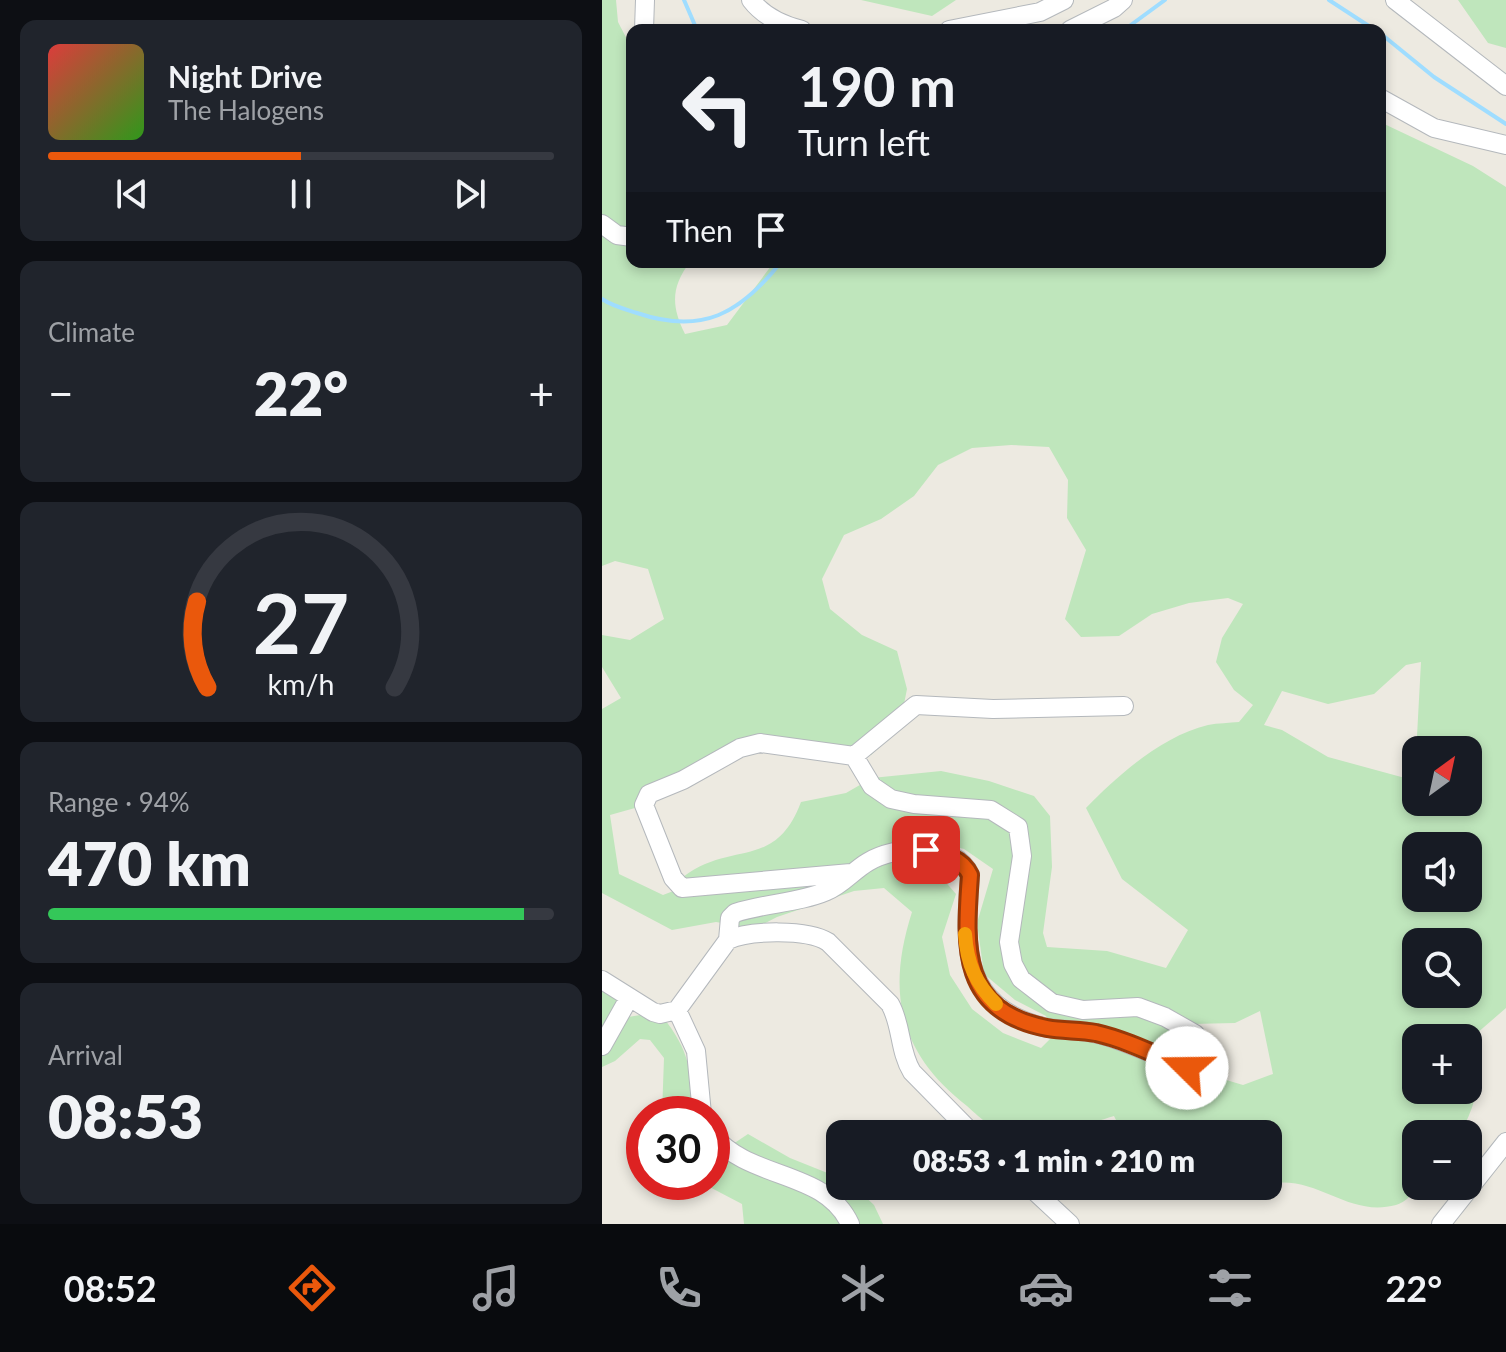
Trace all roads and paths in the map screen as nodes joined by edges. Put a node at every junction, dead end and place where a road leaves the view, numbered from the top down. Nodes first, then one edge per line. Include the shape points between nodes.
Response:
1 (645, 0) edge
2 (751, 0) edge
3 (1064, 0) edge
4 (1123, 0) edge
5 (1395, 0) edge
6 (644, 24) edge
7 (781, 24) edge
8 (979, 24) edge
9 (1082, 24) edge
10 (1506, 86) edge
11 (1386, 101) edge
12 (1506, 145) edge
13 (602, 224) edge
14 (626, 236) edge
15 (1124, 706) dead end
16 (854, 756) junction
17 (853, 873) junction
18 (728, 940) junction
19 (602, 980) edge
20 (629, 998) junction
21 (677, 1010) junction
22 (602, 1046) edge
23 (700, 1096) edge
24 (959, 1120) edge
25 (1506, 1142) edge
26 (730, 1150) edge
27 (1044, 1200) edge
28 (850, 1224) edge
29 (1070, 1224) edge
30 (1441, 1224) edge

1 - 6 street
2 - 7 street
3 - 8 street via 1040,12
4 - 9 street
5 - 10 street
11 - 12 street via 1434,128
13 - 14 street
15 - 16 street via 916,705
16 - 17 street via 760,743 649,794 644,805 673,878 682,888
16 - 17 street via 872,786 891,799 991,810 1018,827 1022,856 1009,942 1013,964 1030,989 1052,1003 1083,1010 1138,1007 1165,1017 1195,1034 1210,1056 1208,1069 1187,1068 1096,1033 1047,1028 1004,1011 981,989 970,967 965,937 970,875 945,853 908,850 875,859
17 - 18 street via 828,891 735,913
18 - 21 street
18 - 24 street via 743,933 767,933 828,942 890,1004 905,1061
19 - 20 street
20 - 21 street via 660,1014
20 - 22 street
21 - 23 street via 696,1051
25 - 30 street
26 - 28 street via 750,1164 822,1192
27 - 29 street

